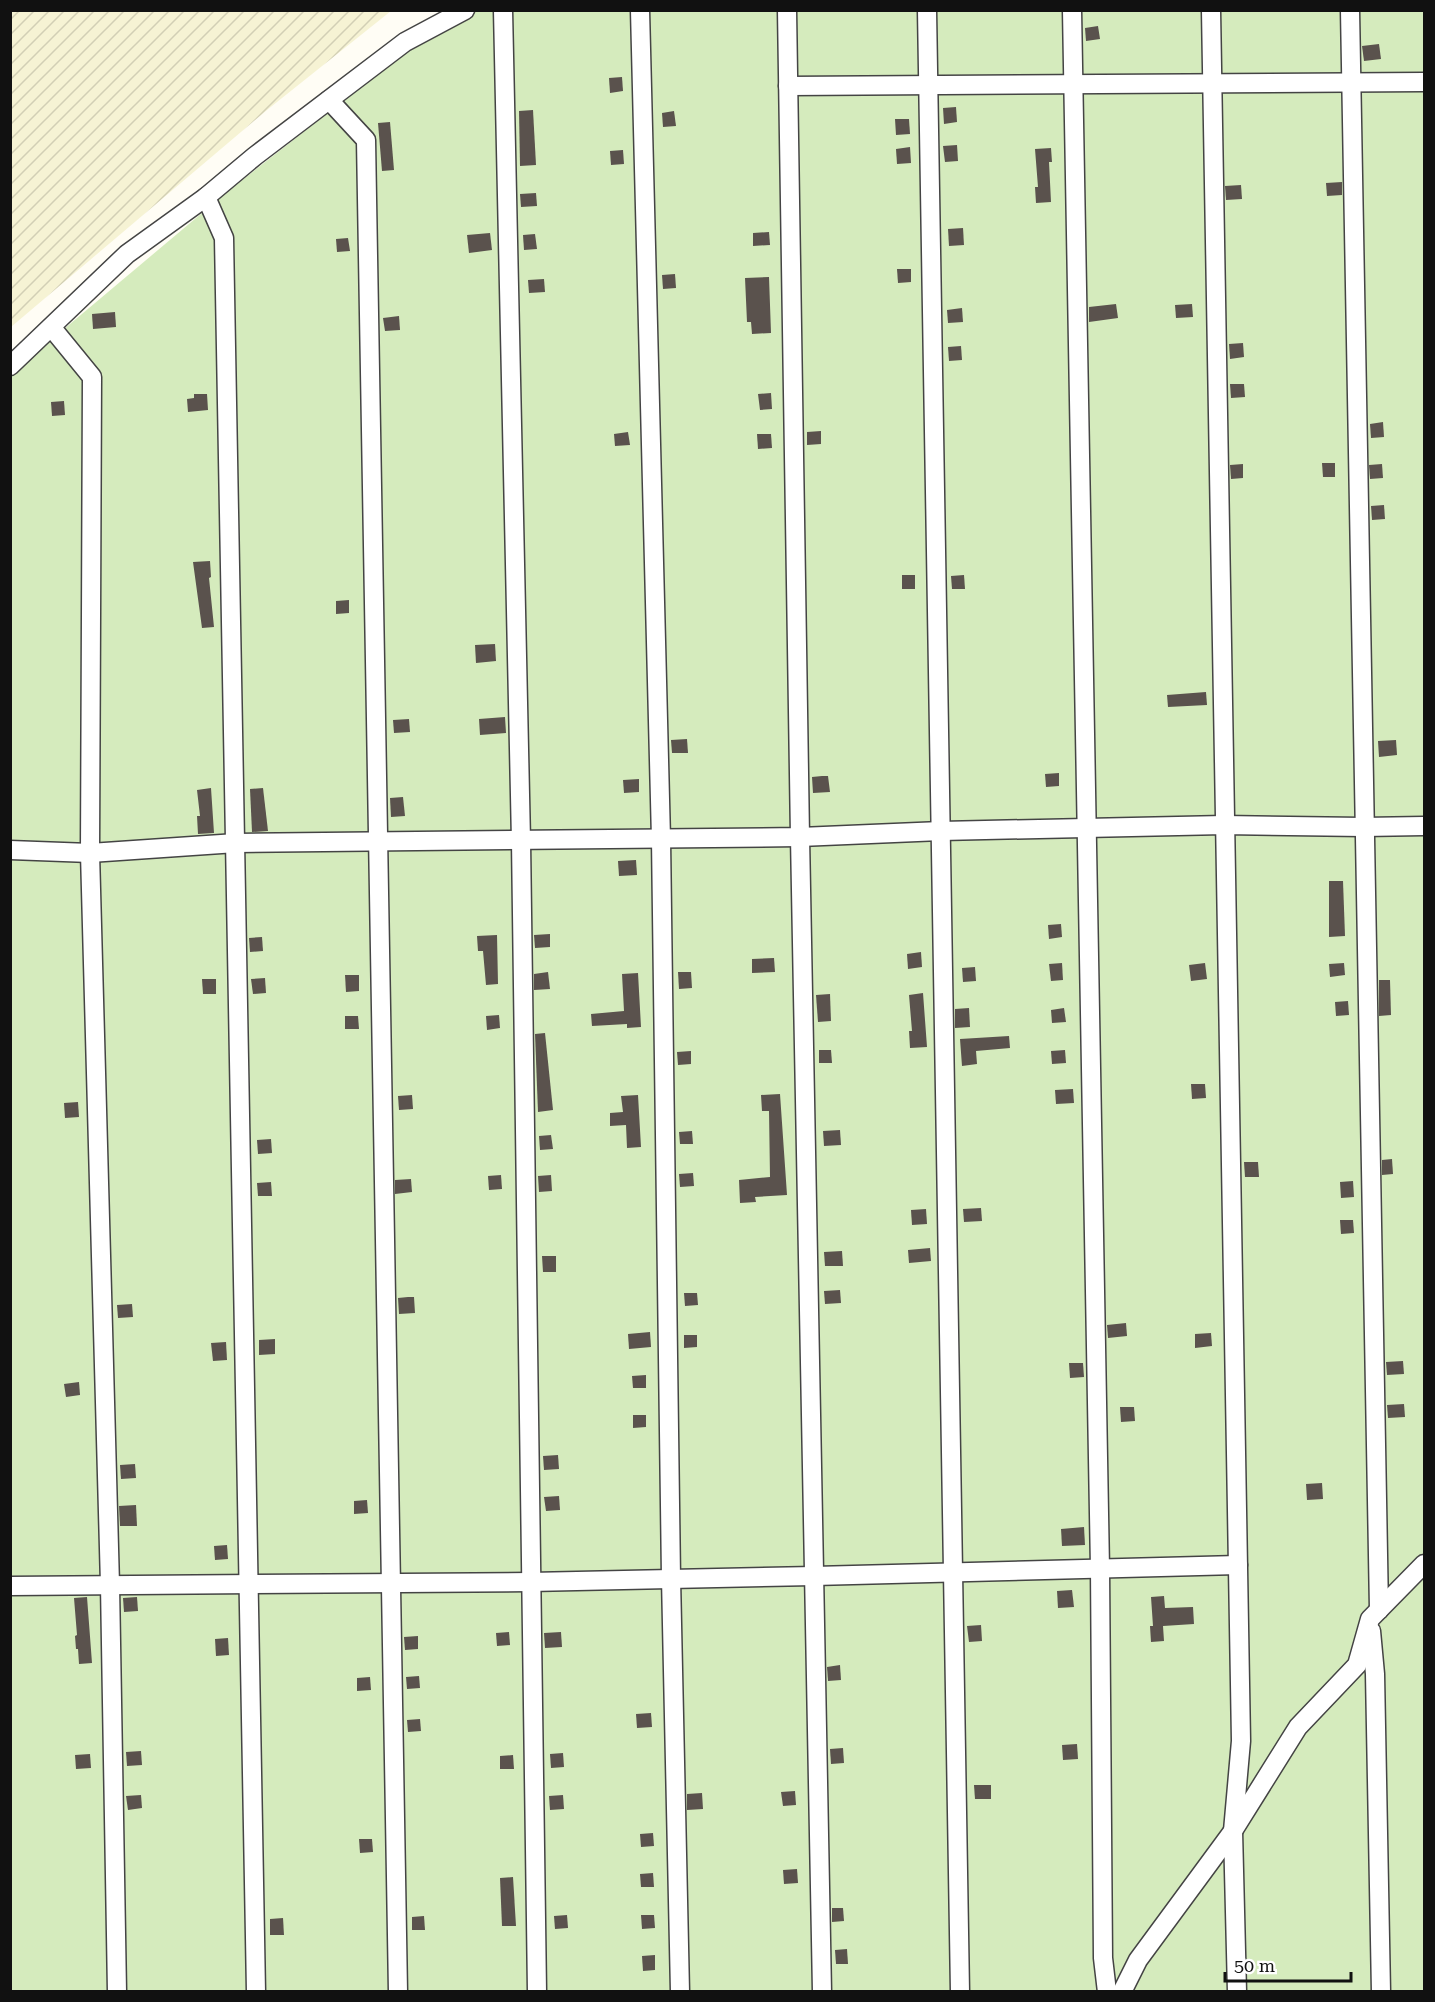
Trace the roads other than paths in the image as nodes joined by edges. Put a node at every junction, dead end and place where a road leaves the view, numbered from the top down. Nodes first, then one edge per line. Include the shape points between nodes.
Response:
1 (465, 10) edge
2 (502, 10) edge
3 (640, 10) edge
4 (787, 10) edge
5 (927, 10) edge
6 (1072, 10) edge
7 (1211, 10) edge
8 (1350, 10) edge
9 (1425, 82) edge
10 (1212, 84) junction
11 (1351, 84) junction
12 (928, 85) junction
13 (1074, 85) junction
14 (788, 86) junction
15 (329, 100) junction
16 (206, 197) junction
17 (52, 328) junction
18 (10, 366) edge
19 (1224, 825) junction
20 (1425, 826) edge
21 (1364, 827) junction
22 (1085, 828) junction
23 (941, 831) junction
24 (800, 837) junction
25 (661, 839) junction
26 (521, 841) junction
27 (236, 843) junction
28 (378, 843) junction
29 (10, 850) edge
30 (90, 853) junction
31 (1425, 1564) edge
32 (1238, 1565) junction
33 (1100, 1569) junction
34 (954, 1573) junction
35 (814, 1576) junction
36 (671, 1578) junction
37 (392, 1582) junction
38 (530, 1582) junction
39 (249, 1584) junction
40 (110, 1585) junction
41 (10, 1586) edge
42 (1374, 1614) junction
43 (1233, 1831) junction
44 (117, 1992) edge
45 (256, 1992) edge
46 (398, 1992) edge
47 (537, 1992) edge
48 (680, 1992) edge
49 (822, 1992) edge
50 (960, 1992) edge
51 (1107, 1992) edge
52 (1122, 1992) edge
53 (1237, 1992) edge
54 (1381, 1992) edge

1 - 15 street via 405,42
2 - 26 street
3 - 25 street
4 - 14 street
5 - 12 street
6 - 13 street
7 - 10 street
8 - 11 street
9 - 11 street
10 - 11 street
10 - 13 street
10 - 19 street
11 - 21 street
12 - 13 street
12 - 14 street
12 - 23 street
13 - 22 street
14 - 24 street
15 - 16 street
15 - 28 street via 366,140
16 - 17 street via 127,254
16 - 27 street via 224,238
17 - 18 street
17 - 30 street via 92,377
19 - 21 street
19 - 22 street
19 - 32 street
20 - 21 street
21 - 42 street
22 - 23 street
22 - 33 street
23 - 24 street
23 - 34 street
24 - 25 street
24 - 35 street
25 - 26 street
25 - 36 street
26 - 28 street
26 - 38 street
27 - 28 street
27 - 30 street
27 - 39 street
28 - 37 street
29 - 30 street
30 - 40 street
31 - 42 street
32 - 33 street
32 - 43 street via 1241,1741
33 - 34 street
33 - 51 street via 1103,1958
34 - 35 street
34 - 50 street
35 - 36 street
35 - 49 street
36 - 38 street
36 - 48 street
37 - 38 street
37 - 39 street
37 - 46 street
38 - 47 street
39 - 40 street
39 - 45 street
40 - 41 street
40 - 44 street
42 - 43 street via 1357,1665 1298,1727
42 - 54 street
43 - 52 street via 1138,1960
43 - 53 street

